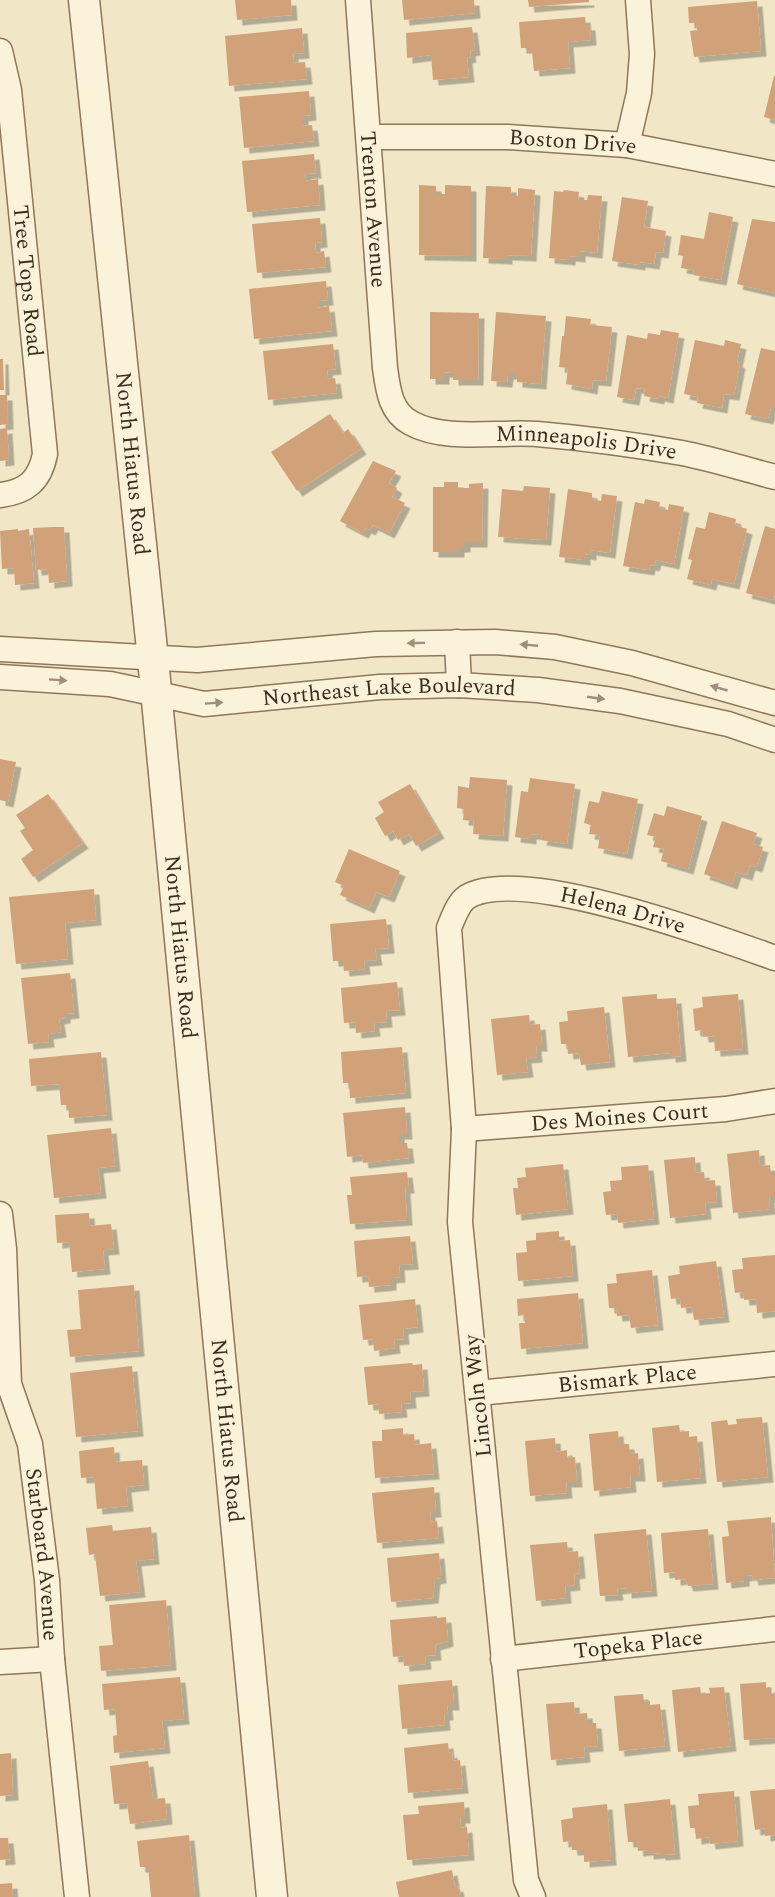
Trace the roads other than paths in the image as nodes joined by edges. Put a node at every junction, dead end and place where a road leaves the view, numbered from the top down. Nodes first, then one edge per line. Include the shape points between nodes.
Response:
1 (84, 0) edge
2 (358, 0) edge
3 (638, 0) edge
4 (0, 51) edge
5 (369, 137) junction
6 (627, 145) junction
7 (775, 174) edge
8 (400, 416) joint
9 (775, 477) edge
10 (0, 495) edge
11 (457, 642) junction
12 (0, 650) edge
13 (153, 659) junction
14 (0, 677) edge
15 (459, 685) junction
16 (157, 695) junction
17 (775, 703) edge
18 (775, 740) edge
19 (466, 898) joint
20 (775, 958) edge
21 (775, 1101) edge
22 (464, 1129) junction
23 (0, 1214) edge
24 (4, 1357) edge
25 (775, 1364) edge
26 (5, 1384) edge
27 (478, 1393) junction
28 (775, 1629) edge
29 (52, 1659) junction
30 (504, 1659) junction
31 (0, 1662) edge
32 (77, 1897) edge
33 (272, 1897) edge
34 (533, 1897) edge

1 - 13 street, North Hiatus Road
2 - 5 street, Trenton Avenue
3 - 6 street via 642,54 639,93
4 - 10 street, Tree Tops Road via 9,90 45,453 37,477 18,492
5 - 6 street, Boston Drive via 508,137
5 - 8 street, Trenton Avenue via 385,368 392,403
6 - 7 street, Boston Drive
8 - 9 street, Minneapolis Drive via 429,430 536,434 684,453
11 -> 13 street, Northeast Lake Boulevard via 376,644 197,660
11 - 15 street
17 -> 11 street, Northeast Lake Boulevard via 632,663 555,648
12 - 13 street, Northeast Lake Boulevard
13 - 16 street, North Hiatus Road
14 -> 16 street, Northeast Lake Boulevard via 110,684
16 -> 15 street, Northeast Lake Boulevard via 204,704 380,687
15 -> 18 street, Northeast Lake Boulevard via 620,701 728,724
16 - 33 street, North Hiatus Road
19 - 20 street, Helena Drive via 508,888 618,905
19 - 22 street, Lincoln Way via 448,928
21 - 22 street, Des Moines Court via 726,1109
22 - 27 street, Lincoln Way via 460,1222
23 - 24 street, Starboard Avenue via 4,1249
24 - 26 street, Starboard Avenue
25 - 27 street, Bismark Place
26 - 29 street, Starboard Avenue via 30,1444 47,1580
27 - 30 street, Lincoln Way
28 - 30 street, Topeka Place
29 - 31 street
29 - 32 street, Starboard Avenue
30 - 34 street, Lincoln Way via 526,1880

